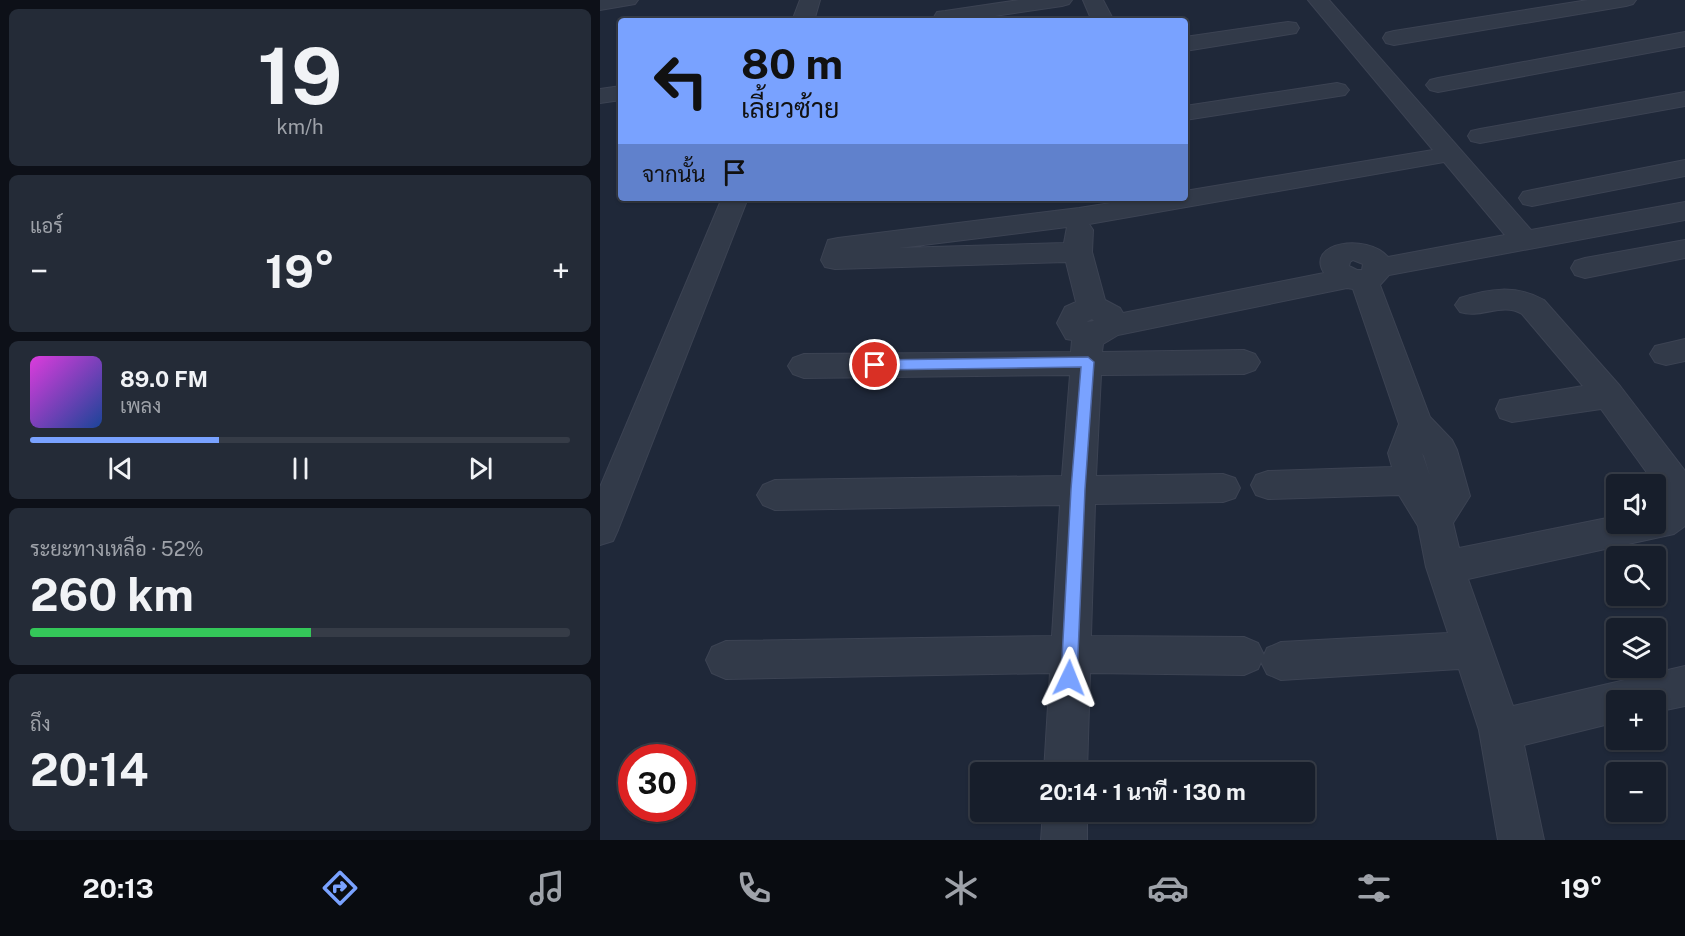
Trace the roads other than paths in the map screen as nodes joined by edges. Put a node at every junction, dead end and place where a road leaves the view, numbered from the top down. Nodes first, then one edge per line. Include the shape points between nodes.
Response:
1 (628, 0) edge
2 (810, 0) edge
3 (1062, 0) edge
4 (1093, 0) edge
5 (1318, 0) edge
6 (1626, 0) edge
7 (600, 4) edge
8 (945, 17) dead end
9 (803, 18) edge
10 (1102, 18) edge
11 (1288, 28) dead end
12 (1394, 38) dead end
13 (1685, 39) edge
14 (1188, 44) edge
15 (1438, 85) dead end
16 (1337, 90) dead end
17 (618, 93) edge
18 (600, 96) edge
19 (1685, 99) edge
20 (1188, 113) edge
21 (1480, 136) dead end
22 (1435, 157) dead end
23 (1685, 168) edge
24 (1532, 198) dead end
25 (1188, 199) edge
26 (734, 201) edge
27 (1174, 201) edge
28 (1685, 211) edge
29 (1079, 217) junction
30 (1520, 236) junction
31 (1685, 249) edge
32 (1078, 252) junction
33 (1358, 267) junction
34 (1585, 268) dead end
35 (1470, 305) dead end
36 (1095, 328) junction
37 (1244, 362) dead end
38 (804, 366) dead end
39 (1609, 395) junction
40 (1512, 409) dead end
41 (1416, 424) junction
42 (1414, 480) junction
43 (1268, 485) dead end
44 (1223, 488) dead end
45 (1078, 489) junction
46 (775, 495) dead end
47 (1435, 521) junction
48 (600, 530) edge
49 (1446, 567) junction
50 (1473, 650) junction
51 (1070, 654) junction
52 (726, 660) dead end
53 (1685, 686) edge
54 (1666, 690) edge
55 (1606, 705) edge
56 (1500, 730) junction
57 (1066, 762) edge
58 (1065, 822) edge
59 (1064, 840) edge
60 (1521, 840) edge

1 - 7 street
2 - 9 street
3 - 8 street
4 - 10 street
5 - 30 street
6 - 12 street
11 - 14 street
13 - 15 street
16 - 20 street
17 - 18 street
19 - 21 street
22 - 25 street
23 - 24 street
26 - 48 street
27 - 29 street
28 - 30 street
29 - 32 street
29 - 32 street via 837,247 835,260
30 - 33 street
31 - 34 street
32 - 36 street
33 - 36 street
33 - 41 street
35 - 39 street via 1514,297 1524,300
36 - 37 street
36 - 38 street
36 - 45 street
39 - 40 street
39 - 49 street via 1681,494 1675,513 1661,523
41 - 42 street via 1405,453
41 - 47 street via 1440,450 1452,496
42 - 43 street
42 - 47 street via 1417,497
44 - 45 street
45 - 46 street
45 - 51 street
47 - 49 street
49 - 50 street
50 - 51 street via 1262,658
50 - 56 street
51 - 52 street
51 - 57 street
53 - 54 street
55 - 56 street
56 - 60 street
58 - 59 street

